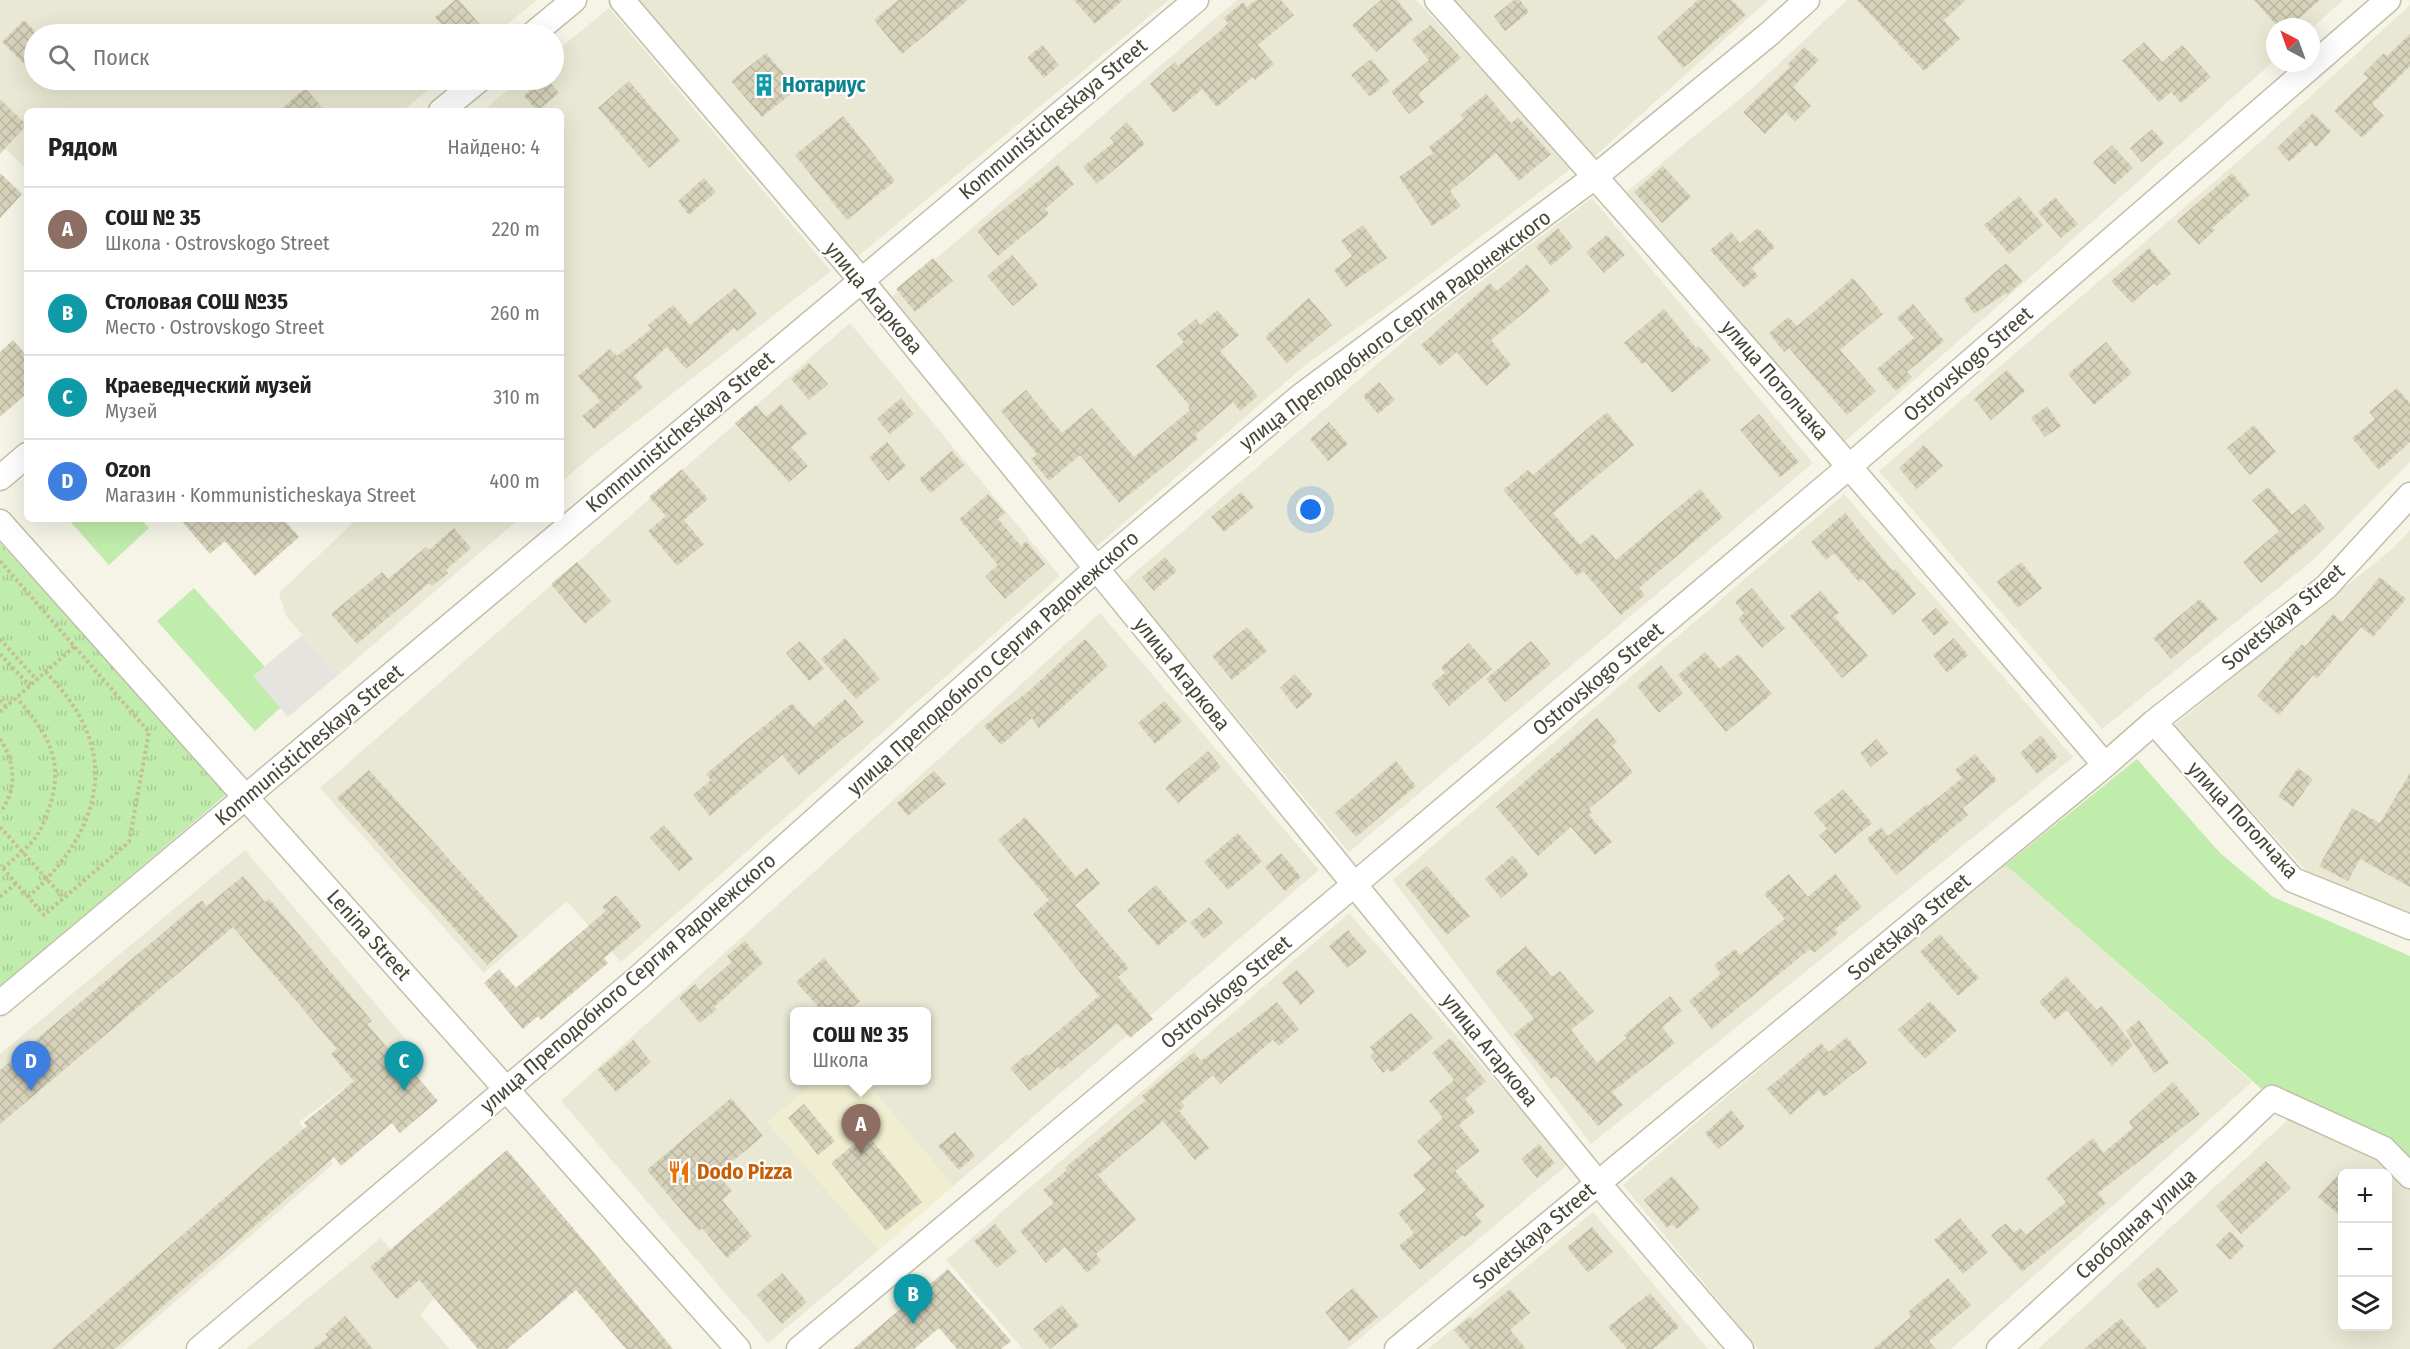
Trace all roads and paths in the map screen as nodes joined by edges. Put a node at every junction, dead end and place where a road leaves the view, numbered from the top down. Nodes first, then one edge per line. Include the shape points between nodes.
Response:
1 (574, 0) edge
2 (621, 0) edge
3 (1197, 0) edge
4 (1437, 0) edge
5 (1807, 0) edge
6 (2388, 0) edge
7 (545, 24) edge
8 (467, 90) edge
9 (445, 108) edge
10 (1596, 177) junction
11 (861, 280) junction
12 (24, 458) edge
13 (1850, 466) junction
14 (0, 478) edge
15 (2410, 495) edge
16 (0, 522) edge
17 (0, 561) edge
18 (1096, 569) junction
19 (95, 629) junction
20 (0, 639) edge
21 (75, 646) junction
22 (0, 654) edge
23 (46, 672) junction
24 (37, 680) junction
25 (30, 686) junction
26 (16, 698) junction
27 (0, 700) edge
28 (6, 707) junction
29 (0, 712) edge
30 (2154, 722) junction
31 (0, 739) edge
32 (2105, 765) junction
33 (245, 799) junction
34 (0, 812) edge
35 (0, 827) edge
36 (22, 851) junction
37 (1, 867) edge
38 (47, 879) junction
39 (16, 883) junction
40 (1355, 885) junction
41 (0, 897) edge
42 (28, 897) junction
43 (64, 898) junction
44 (2410, 927) edge
45 (0, 1003) edge
46 (508, 1088) junction
47 (2410, 1176) edge
48 (1598, 1183) junction
49 (199, 1349) edge
50 (738, 1349) edge
51 (799, 1349) edge
52 (1397, 1349) edge
53 (1741, 1349) edge
54 (1999, 1349) edge

1 - 7 street
2 - 11 street, улица Агаркова
3 - 11 street, Kommunisticheskaya Street
4 - 10 street, улица Потолчака
5 - 10 street, улица Преподобного Сергия Радонежского
6 - 13 street, Ostrovskogo Street
8 - 9 street
10 - 13 street, улица Потолчака
10 - 18 street, улица Преподобного Сергия Радонежского via 1302,395
11 - 18 street, улица Агаркова
11 - 33 street, Kommunisticheskaya Street
12 - 14 street
13 - 32 street, улица Потолчака
13 - 40 street, Ostrovskogo Street
15 - 30 street, Sovetskaya Street via 2326,587
16 - 19 street, Lenina Street
17 - 21 path
18 - 40 street, улица Агаркова
18 - 46 street, улица Преподобного Сергия Радонежского via 638,978
19 - 21 path
19 - 33 street, Lenina Street
20 - 24 path
21 - 23 path
21 - 43 path via 149,732 129,842
22 - 25 path
23 - 24 path
23 - 38 path via 82,721 91,745 95,783 88,820 66,858
24 - 25 path
25 - 26 path
26 - 28 path
26 - 36 path via 49,741 56,767 54,795 39,832
27 - 28 path
28 - 29 path
30 - 32 street, Sovetskaya Street
30 - 44 street, улица Потолчака via 2293,879
31 - 34 path via 11,763 13,780
32 - 48 street, Sovetskaya Street
33 - 45 street, Kommunisticheskaya Street
33 - 46 street, Lenina Street
35 - 36 path
36 - 37 path
36 - 38 path
37 - 39 path
38 - 42 path
38 - 43 path
39 - 41 path
39 - 42 path
40 - 48 street, улица Агаркова
40 - 51 street, Ostrovskogo Street
42 - 43 path via 44,915
46 - 49 street, улица Преподобного Сергия Радонежского
46 - 50 street, Lenina Street
47 - 54 street, Свободная улица via 2384,1149 2272,1098
48 - 52 street, Sovetskaya Street
48 - 53 street, улица Агаркова

